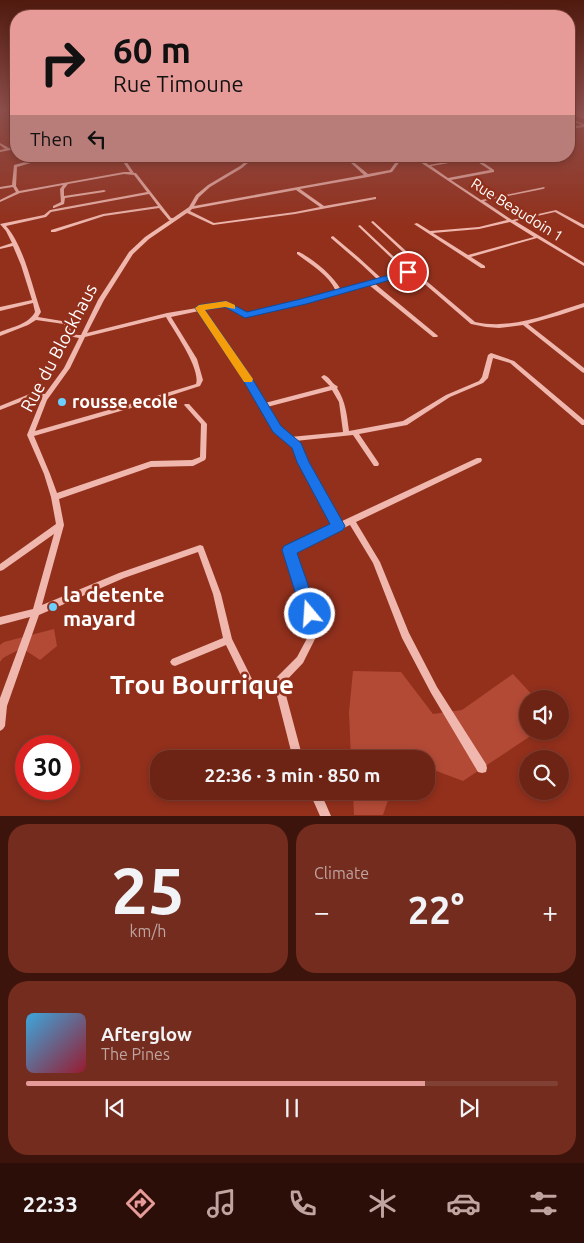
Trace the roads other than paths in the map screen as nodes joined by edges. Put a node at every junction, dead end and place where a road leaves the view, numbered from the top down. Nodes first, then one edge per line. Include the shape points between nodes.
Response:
1 (9, 150) edge
2 (0, 151) edge
3 (28, 162) edge
4 (125, 162) edge
5 (246, 162) edge
6 (351, 162) dead end
7 (398, 162) edge
8 (422, 162) edge
9 (451, 162) edge
10 (480, 162) edge
11 (428, 166) junction
12 (132, 173) junction
13 (368, 176) junction
14 (448, 179) junction
15 (66, 184) junction
16 (14, 186) junction
17 (0, 188) edge
18 (296, 188) junction
19 (543, 188) dead end
20 (104, 191) dead end
21 (19, 192) junction
22 (148, 192) junction
23 (64, 197) junction
24 (375, 198) dead end
25 (0, 201) edge
26 (480, 201) junction
27 (159, 207) junction
28 (323, 207) junction
29 (192, 208) junction
30 (52, 210) junction
31 (187, 211) junction
32 (174, 220) junction
33 (511, 221) junction
34 (373, 222) dead end
35 (416, 224) dead end
36 (2, 226) edge
37 (360, 226) dead end
38 (584, 227) edge
39 (53, 231) dead end
40 (430, 232) junction
41 (333, 237) dead end
42 (537, 237) junction
43 (14, 244) junction
44 (0, 248) edge
45 (299, 253) dead end
46 (467, 257) junction
47 (584, 265) edge
48 (483, 267) dead end
49 (411, 273) junction
50 (379, 279) junction
51 (369, 282) junction
52 (339, 291) junction
53 (34, 301) junction
54 (584, 305) edge
55 (199, 308) junction
56 (0, 309) edge
57 (167, 315) junction
58 (36, 318) junction
59 (524, 323) junction
60 (0, 334) edge
61 (83, 336) junction
62 (435, 336) dead end
63 (584, 371) edge
64 (324, 377) dead end
65 (335, 387) junction
66 (47, 396) junction
67 (187, 405) dead end
68 (264, 406) junction
69 (0, 408) edge
70 (584, 423) edge
71 (346, 433) junction
72 (354, 433) junction
73 (30, 435) junction
74 (290, 439) junction
75 (478, 460) dead end
76 (376, 464) dead end
77 (55, 497) junction
78 (351, 520) junction
79 (60, 525) junction
80 (338, 526) junction
81 (0, 568) edge
82 (36, 612) junction
83 (0, 621) edge
84 (228, 640) junction
85 (175, 662) dead end
86 (278, 683) junction
87 (0, 726) edge
88 (296, 750) edge
89 (482, 768) dead end
90 (318, 800) edge
91 (326, 816) edge

1 - 2 street
3 - 16 street via 16,165
4 - 12 street
5 - 29 street, Rue du Blockhaus via 197,196
6 - 13 street
7 - 13 street via 391,171
8 - 11 street, Rue Beaudoin 1
9 - 11 street
10 - 14 street via 493,171
11 - 14 street, Rue Beaudoin 1
12 - 15 street
12 - 22 street
13 - 18 street
14 - 26 street, Rue Beaudoin 1
15 - 21 street
15 - 23 street via 63,187
16 - 17 street
16 - 21 street
18 - 28 street
18 - 29 street
19 - 26 street
20 - 23 street
21 - 25 street
22 - 27 street
22 - 30 street
23 - 30 street via 62,204
24 - 28 street
26 - 33 street, Rue Beaudoin 1
27 - 32 street
27 - 39 street via 103,215
28 - 31 street via 213,224
29 - 31 street, Rue du Blockhaus
30 - 36 street via 45,216
31 - 32 street, Rue du Blockhaus
32 - 61 street, Rue du Blockhaus via 132,253 101,300
33 - 38 street via 556,212
33 - 40 street via 479,228
33 - 42 street, Rue Beaudoin 1
34 - 49 street via 424,269
35 - 40 street
36 - 43 street
37 - 49 street
40 - 46 street
41 - 50 street
42 - 46 street
42 - 47 street, Rue Beaudoin 1
43 - 44 street
43 - 53 street
45 - 52 street via 322,270
46 - 48 street
49 - 50 street
49 - 59 street via 473,323 497,327
50 - 51 street
51 - 52 street
51 - 62 street
52 - 55 street via 245,315 226,304
53 - 56 street
53 - 58 street via 38,312
54 - 59 street
55 - 57 street
55 - 68 street
57 - 61 street
57 - 73 street via 194,359 200,380 198,385 147,403
58 - 60 street
58 - 61 street via 66,323 71,337
59 - 63 street
61 - 66 street, Rue du Blockhaus via 67,368
64 - 65 street
65 - 68 street
65 - 71 street via 342,399
66 - 69 street via 32,395
66 - 73 street, Rue du Blockhaus
67 - 77 street via 204,424 203,458 193,463 151,464
68 - 74 street via 277,429
70 - 72 street via 512,362 491,355 481,382 448,396 405,423
71 - 72 street
71 - 74 street
72 - 76 street
73 - 77 street, Rue du Blockhaus
74 - 80 street via 297,446
75 - 78 street
77 - 79 street, Rue du Blockhaus
78 - 80 street
78 - 89 street via 376,562 405,635 434,690
79 - 81 street
79 - 82 street, Rue du Blockhaus
80 - 86 street via 289,550 316,629 300,660
82 - 83 street
82 - 84 street via 122,575 200,548
82 - 87 street, Rue du Blockhaus via 2,706
84 - 85 street
84 - 86 street via 249,684 262,687
86 - 88 street
90 - 91 street

